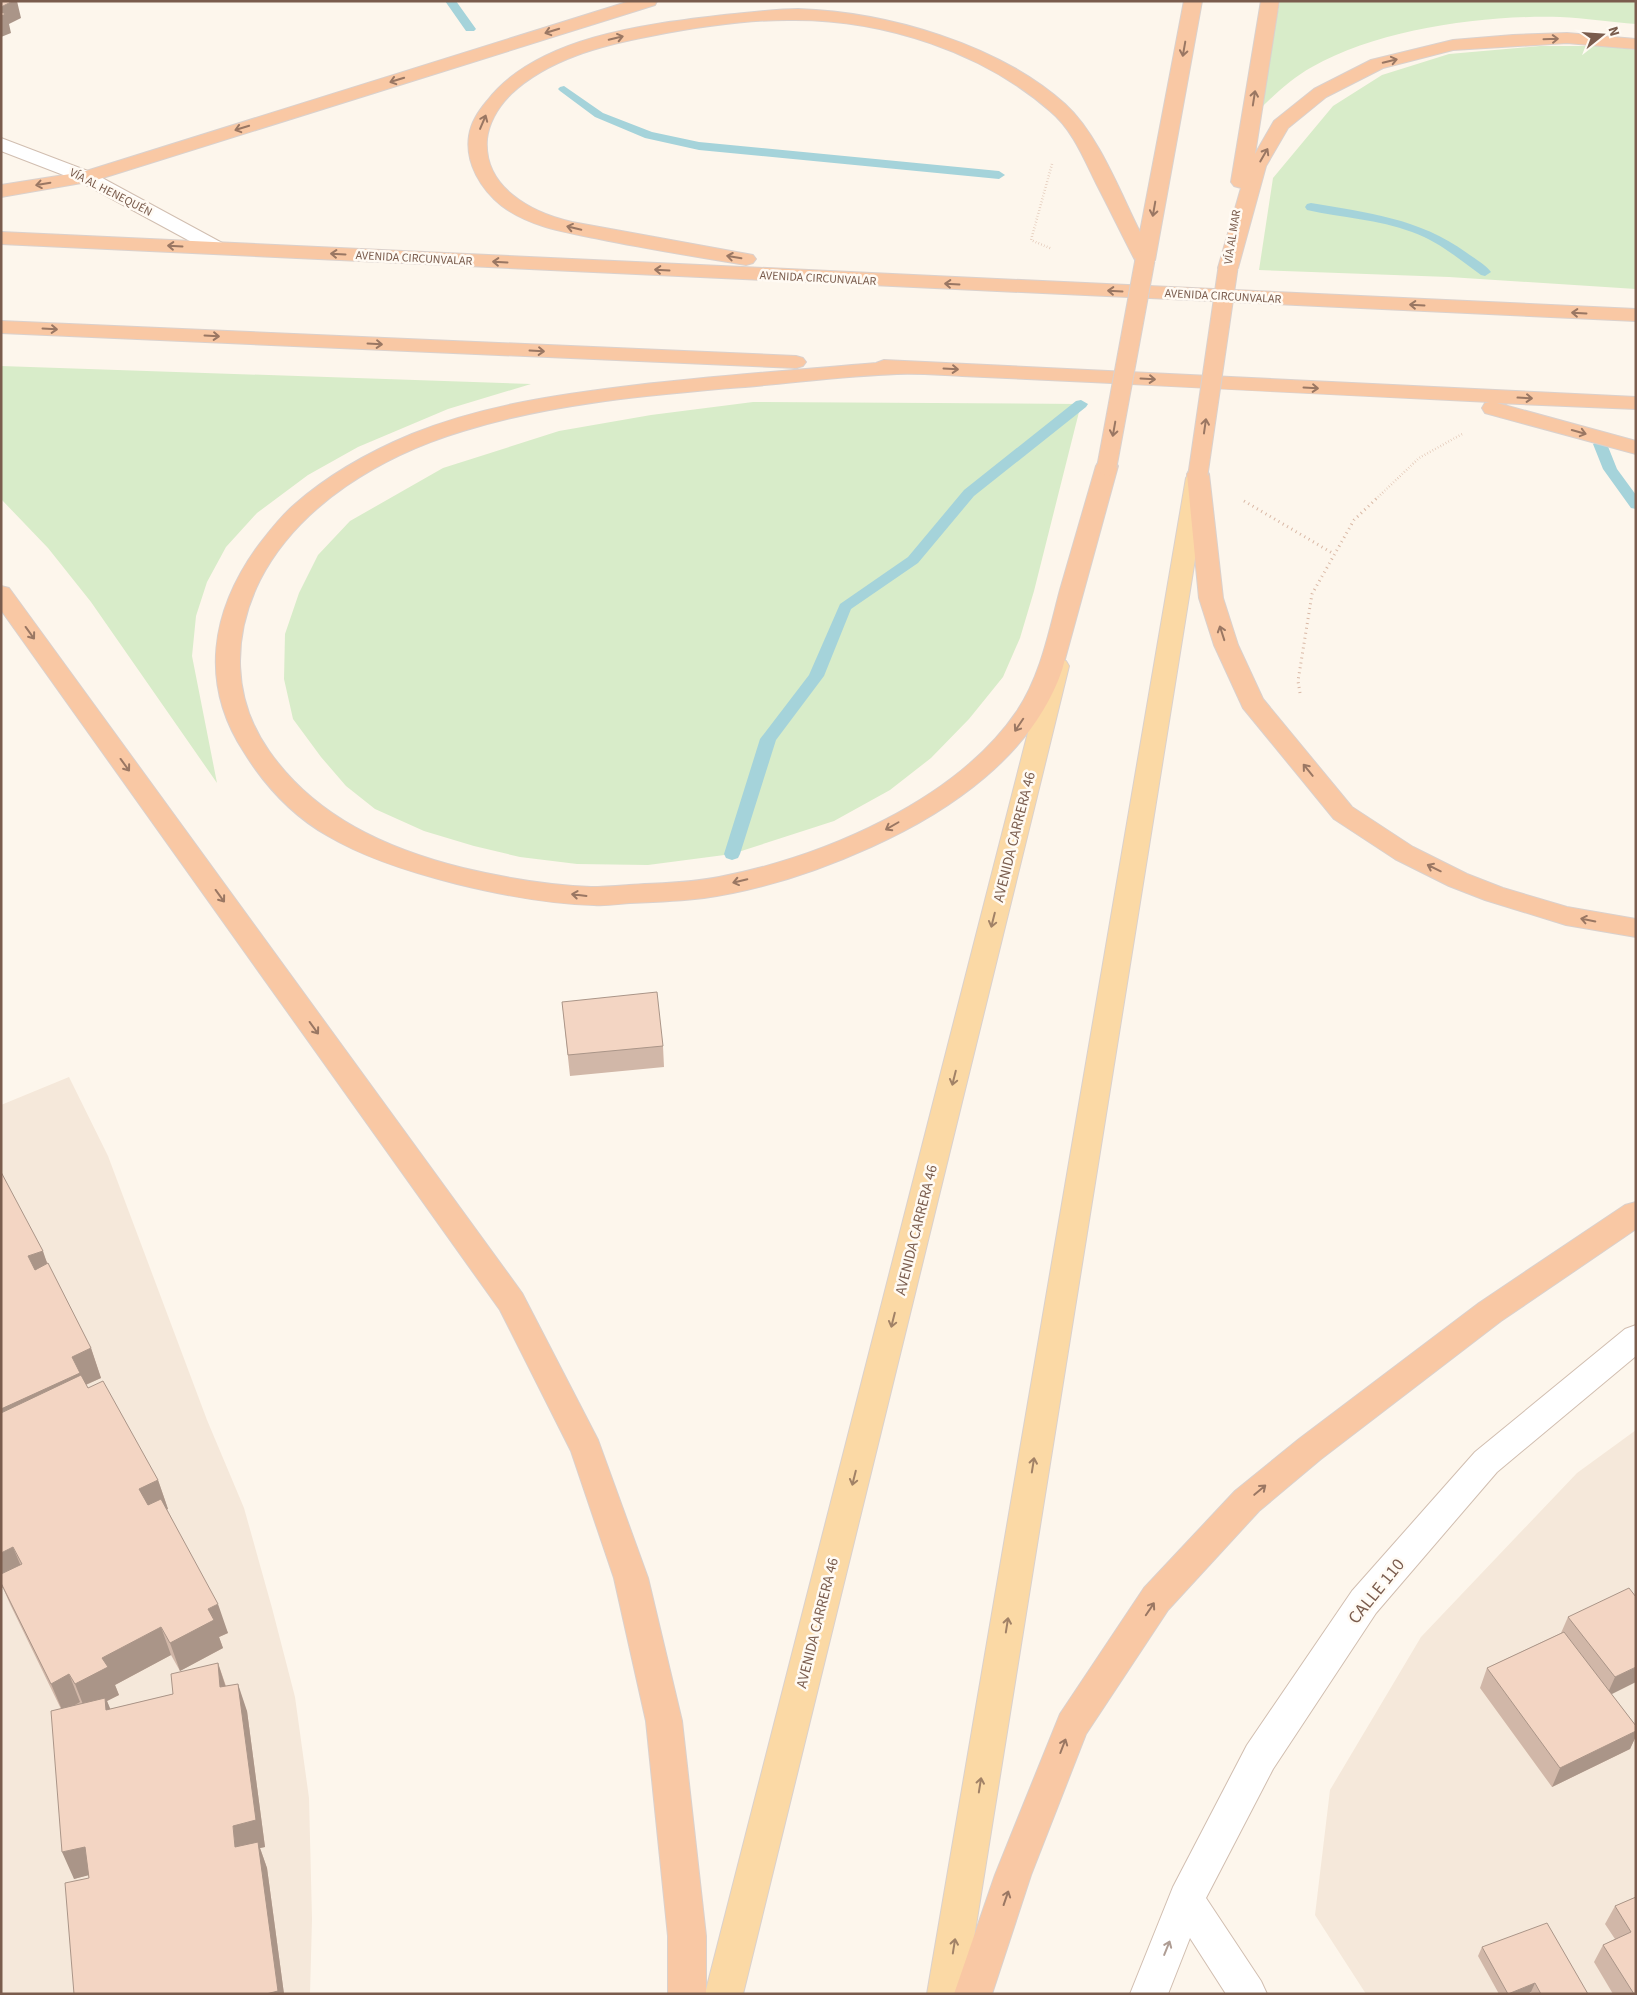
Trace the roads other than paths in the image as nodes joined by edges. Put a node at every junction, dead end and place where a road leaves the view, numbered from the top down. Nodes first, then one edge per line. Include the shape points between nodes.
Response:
1 (649, 1) edge
2 (1193, 1) edge
3 (1270, 1) edge
4 (1636, 44) edge
5 (1, 144) edge
6 (86, 177) junction
7 (1, 191) edge
8 (1, 238) edge
9 (217, 248) junction
10 (1145, 260) junction
11 (1228, 268) junction
12 (886, 281) junction
13 (1633, 315) edge
14 (1, 327) edge
15 (902, 367) junction
16 (1412, 393) junction
17 (1636, 403) edge
18 (1636, 448) edge
19 (1107, 466) junction
20 (1198, 474) junction
21 (1, 593) edge
22 (1636, 928) edge
23 (1636, 1213) edge
24 (1636, 1338) edge
25 (1186, 1900) junction
26 (687, 1994) edge
27 (724, 1994) edge
28 (946, 1994) edge
29 (973, 1994) edge
30 (1149, 1994) edge
31 (1248, 1994) edge

1 -> 6 highway
2 -> 10 highway
11 -> 3 highway, VÍA AL MAR
11 -> 4 highway via 1257,166 1281,125 1320,93 1377,64 1453,45 1567,38
5 - 6 street, VÍA AL HENEQUÉN
6 -> 7 highway
6 - 9 street, VÍA AL HENEQUÉN
9 -> 8 highway, AVENIDA CIRCUNVALAR
12 -> 9 highway, AVENIDA CIRCUNVALAR
12 -> 10 highway via 640,242 540,219 516,207 492,185 479,159 477,137 481,122 509,86 529,72 608,40 754,17 807,15 876,24 922,36 990,63 1058,107 1080,131
10 -> 19 highway, bridge
20 -> 11 highway, VÍA AL MAR, bridge
13 -> 12 highway, AVENIDA CIRCUNVALAR
14 -> 15 highway
15 -> 16 highway
19 -> 15 highway via 1046,682 1015,731 973,773 928,805 885,830 828,856 779,872 716,887 590,896 515,887 452,874 395,856 347,834 310,811 275,777 248,742 232,705 226,662 230,628 238,600 269,547 303,508 364,467 400,448 455,426 578,400 643,390
16 -> 17 highway
16 -> 18 highway via 1504,410
19 -> 27 main road, AVENIDA CARRERA 46
22 -> 20 highway, VÍA AL MAR via 1566,916 1458,880 1404,853 1343,812 1252,702 1226,645 1210,598
28 -> 20 main road
21 -> 26 highway via 511,1302 587,1450 631,1578 664,1722 687,1936
29 -> 23 highway via 1013,1876 1072,1725 1156,1599 1247,1501 1310,1449 1490,1312
24 - 25 street, CALLE 110 via 1486,1462 1364,1602 1260,1757
30 -> 25 street, CALLE 110
25 - 31 street

